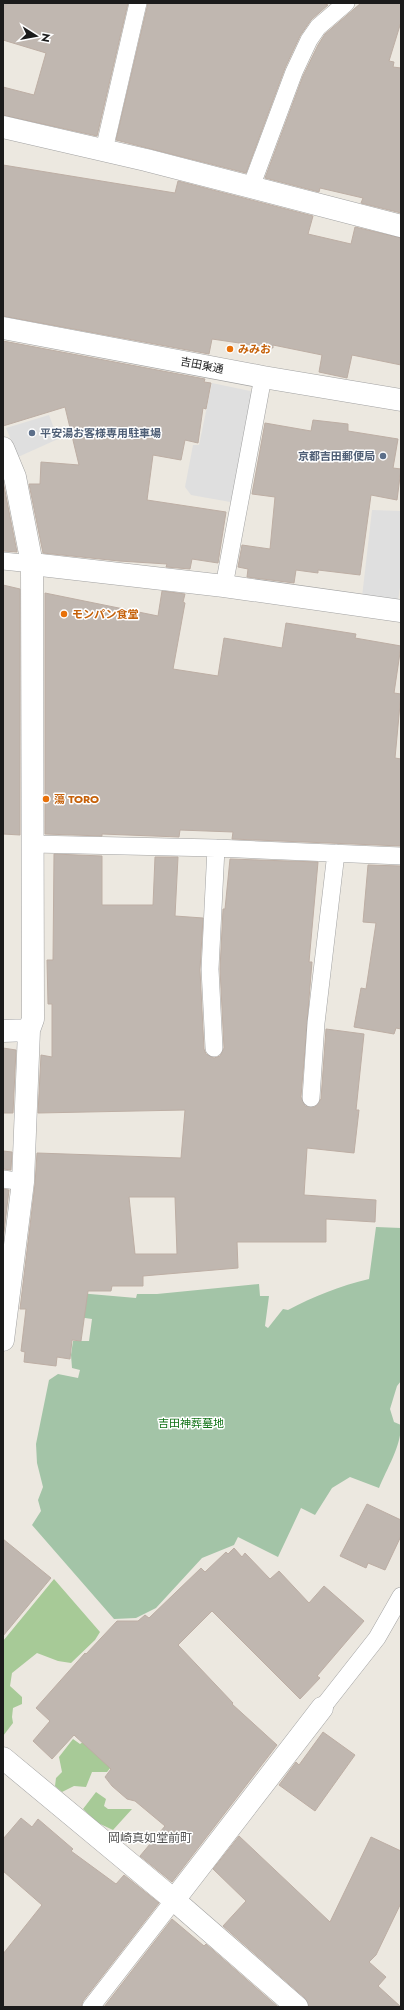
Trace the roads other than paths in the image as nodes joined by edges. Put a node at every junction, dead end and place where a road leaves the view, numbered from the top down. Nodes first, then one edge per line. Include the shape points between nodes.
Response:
1 (138, 3) edge
2 (346, 3) edge
3 (3, 127) edge
4 (104, 150) junction
5 (251, 187) junction
6 (401, 226) edge
7 (3, 328) edge
8 (263, 377) junction
9 (401, 400) edge
10 (3, 448) edge
11 (3, 561) edge
12 (32, 564) junction
13 (224, 586) junction
14 (401, 611) edge
15 (33, 844) junction
16 (216, 848) junction
17 (336, 853) junction
18 (401, 856) edge
19 (29, 1030) junction
20 (3, 1031) edge
21 (214, 1048) dead end
22 (311, 1098) dead end
23 (13, 1180) edge
24 (8, 1264) edge
25 (3, 1340) edge
26 (401, 1596) edge
27 (322, 1708) joint
28 (3, 1758) edge
29 (174, 1900) junction
30 (91, 2007) edge
31 (297, 2007) edge

1 - 4 lane
2 - 5 lane via 318,26 309,40 294,72
3 - 4 street
4 - 5 street
5 - 6 street
7 - 8 street, 吉田東通
8 - 9 street, 吉田東通
8 - 13 lane
10 - 12 street via 15,476
11 - 12 lane
12 - 13 street
12 - 15 street
13 - 14 street
15 - 16 lane
15 - 19 street via 32,1019
16 - 17 lane
16 - 21 lane via 210,969
17 - 18 lane
17 - 22 lane via 316,1023
19 - 20 street
19 - 23 street
23 - 24 street
24 - 25 street
26 - 27 lane via 377,1638
27 - 29 street
28 - 29 street
29 - 30 lane
29 - 31 street

